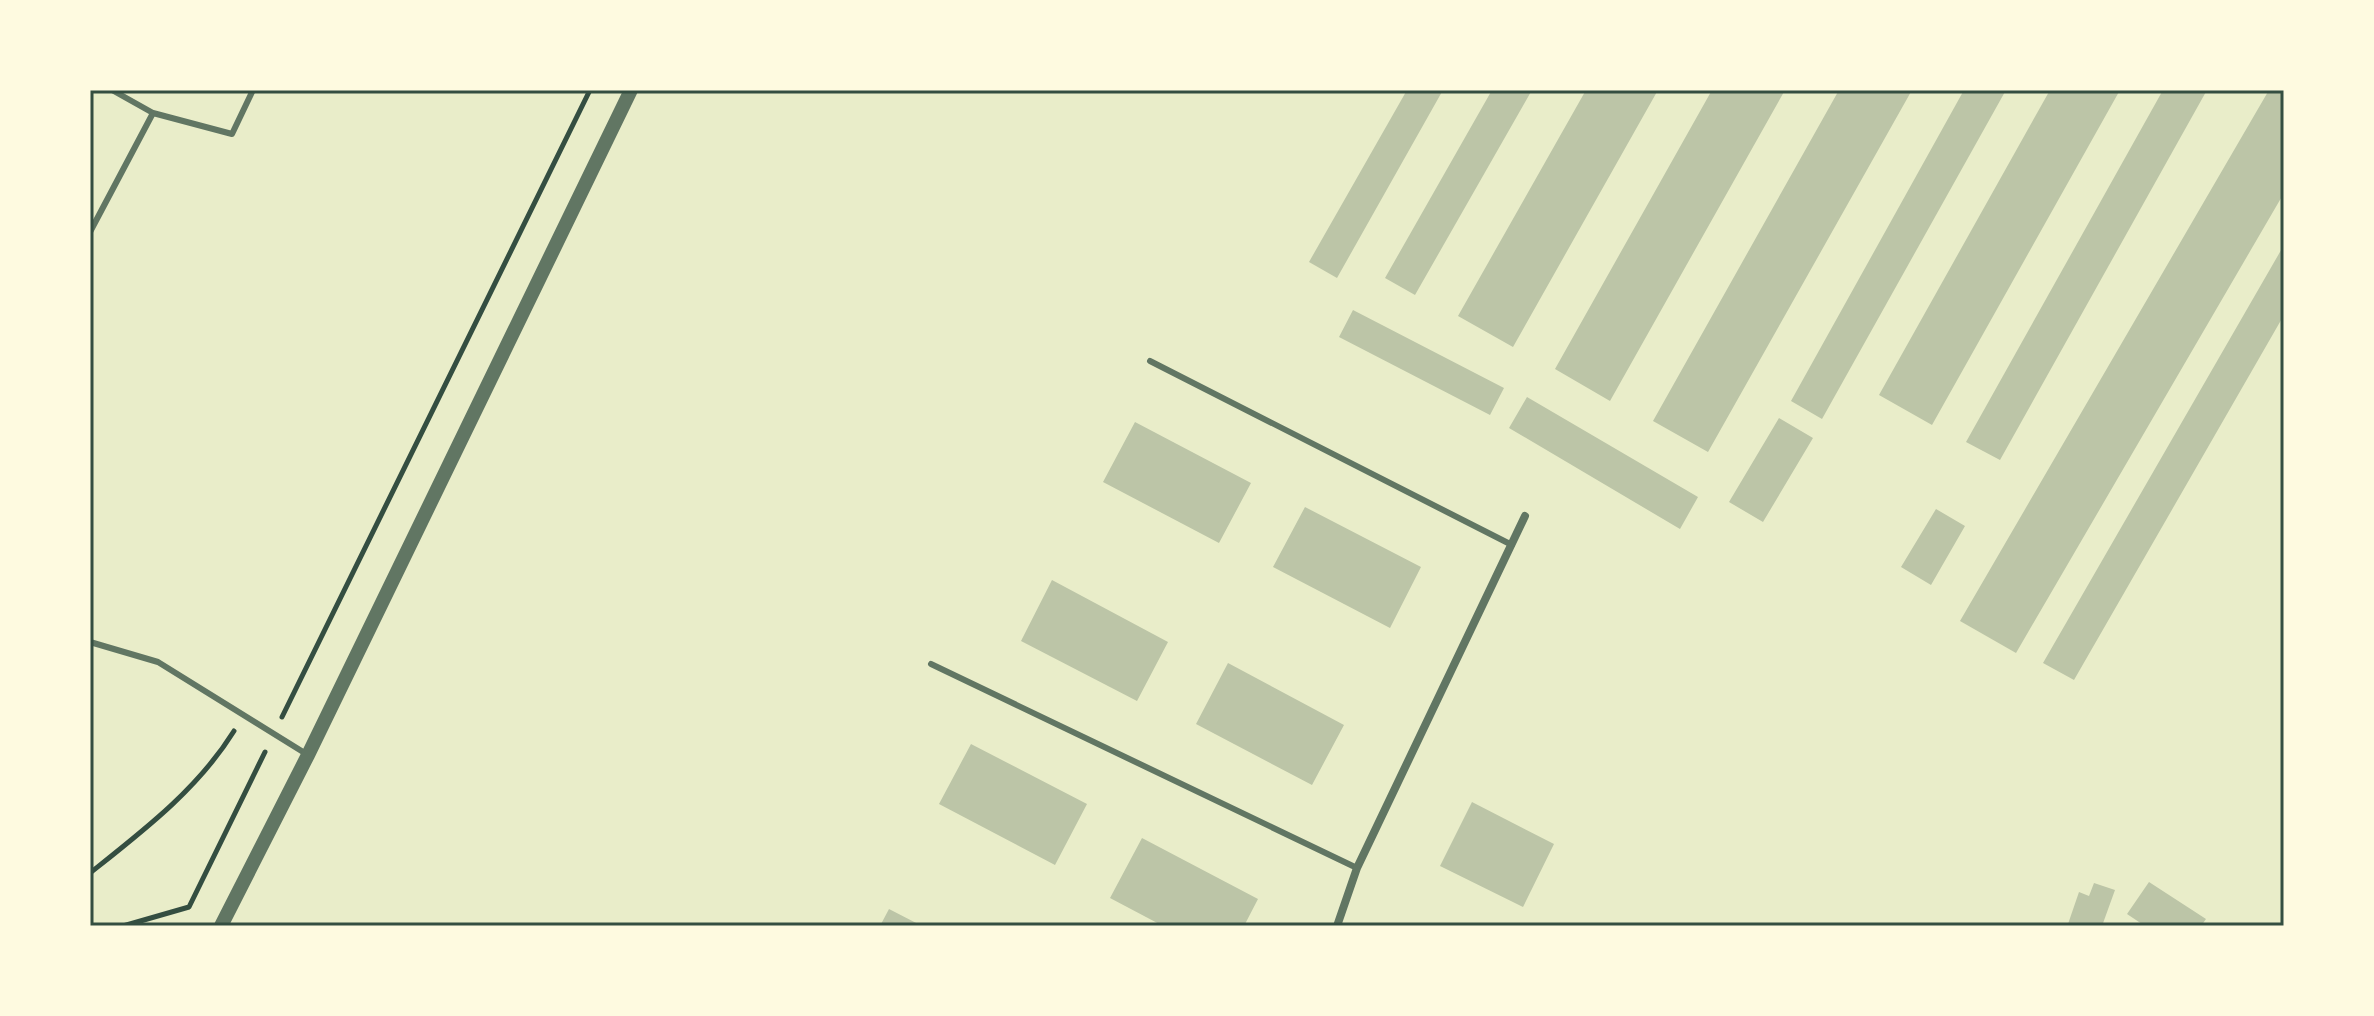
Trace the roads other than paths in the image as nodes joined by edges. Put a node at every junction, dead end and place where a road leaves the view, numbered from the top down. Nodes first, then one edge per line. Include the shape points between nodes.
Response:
1 (112, 90) edge
2 (253, 90) edge
3 (631, 90) edge
4 (153, 113) junction
5 (90, 232) edge
6 (1150, 361) dead end
7 (1525, 516) dead end
8 (1512, 545) junction
9 (90, 642) edge
10 (931, 664) dead end
11 (308, 755) junction
12 (1357, 868) junction
13 (221, 926) edge
14 (1337, 926) edge

1 - 4 lane
2 - 4 lane via 232,134
3 - 11 street
4 - 5 lane
6 - 8 lane
7 - 8 street
8 - 12 street
9 - 11 lane via 158,662
10 - 12 lane
11 - 13 street
12 - 14 street

